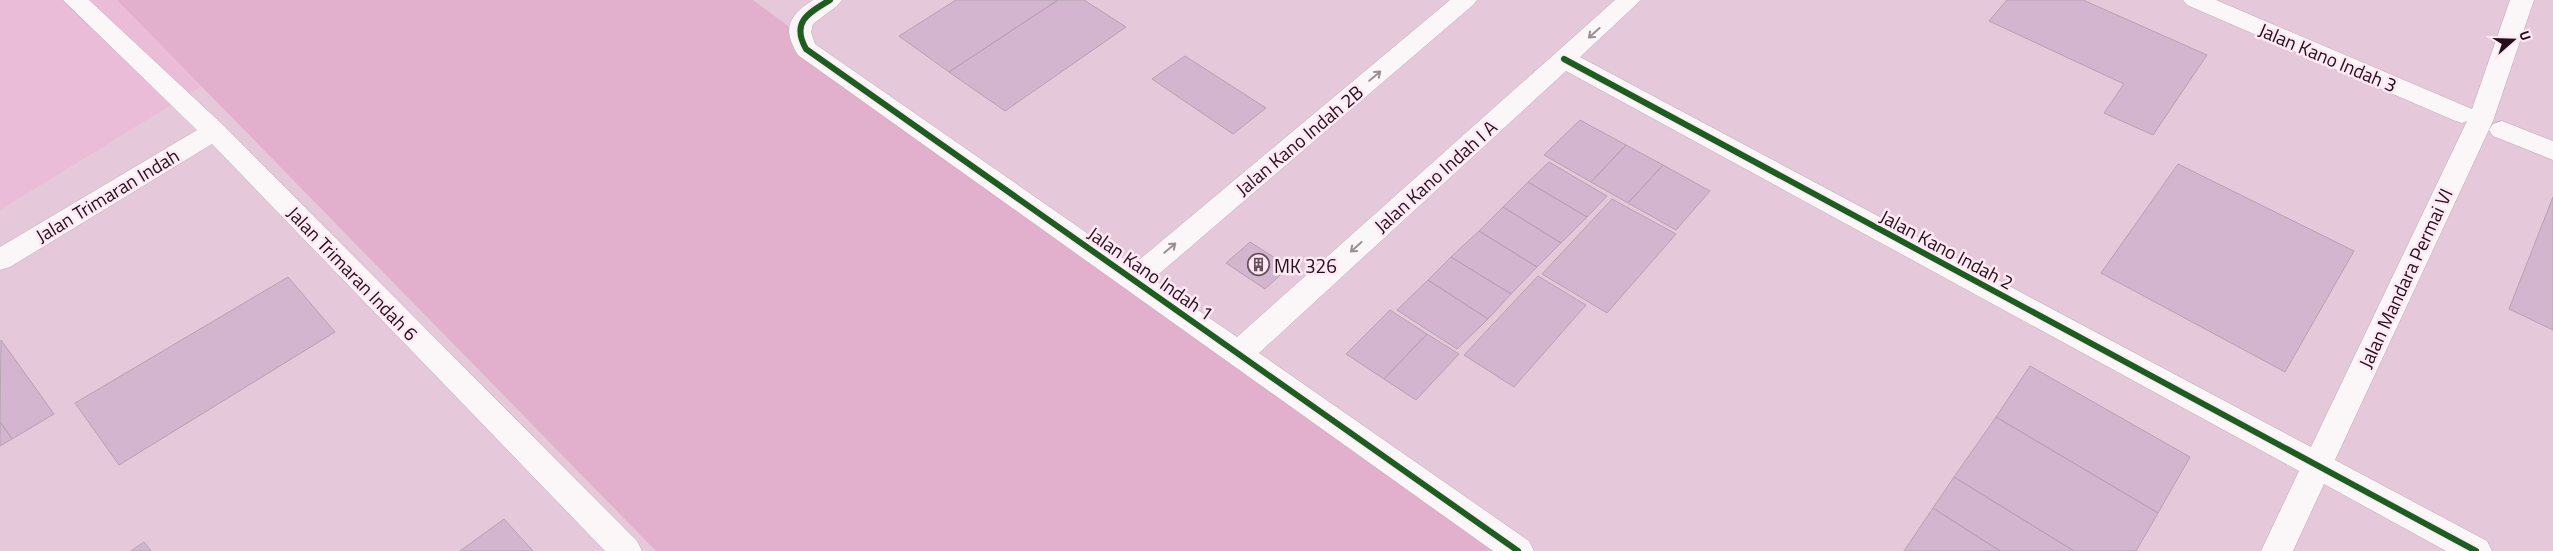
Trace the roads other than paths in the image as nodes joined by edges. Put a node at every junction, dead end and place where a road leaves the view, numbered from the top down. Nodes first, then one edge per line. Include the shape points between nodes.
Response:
1 (75, 0) edge
2 (1630, 0) edge
3 (2195, 0) edge
4 (2522, 0) edge
5 (1454, 3) edge
6 (822, 4) edge
7 (1564, 59) junction
8 (2462, 114) dead end
9 (214, 130) junction
10 (2502, 130) dead end
11 (2553, 151) edge
12 (0, 260) edge
13 (1132, 280) junction
14 (1239, 352) junction
15 (2316, 466) junction
16 (626, 551) edge
17 (1518, 551) edge
18 (2277, 551) edge
19 (2476, 551) edge

1 - 9 street, Jalan Trimaran Indah 6
2 -> 7 street, Jalan Kano Indah I A
3 - 8 street, Jalan Kano Indah 3
4 - 15 street, Jalan Mandara Permai VI via 2480,121
13 -> 5 street, Jalan Kano Indah 2B
6 - 13 street, Jalan Kano Indah 1 via 802,20 798,30 799,40 806,49
7 -> 14 street, Jalan Kano Indah I A
7 - 15 street, Jalan Kano Indah 2
9 - 12 street, Jalan Trimaran Indah
9 - 16 street, Jalan Trimaran Indah 6
10 - 11 street
13 - 14 street, Jalan Kano Indah 1
14 - 17 street, Jalan Kano Indah 1
15 - 18 street, Jalan Mandara Permai VI
15 - 19 street, Jalan Kano Indah 2

